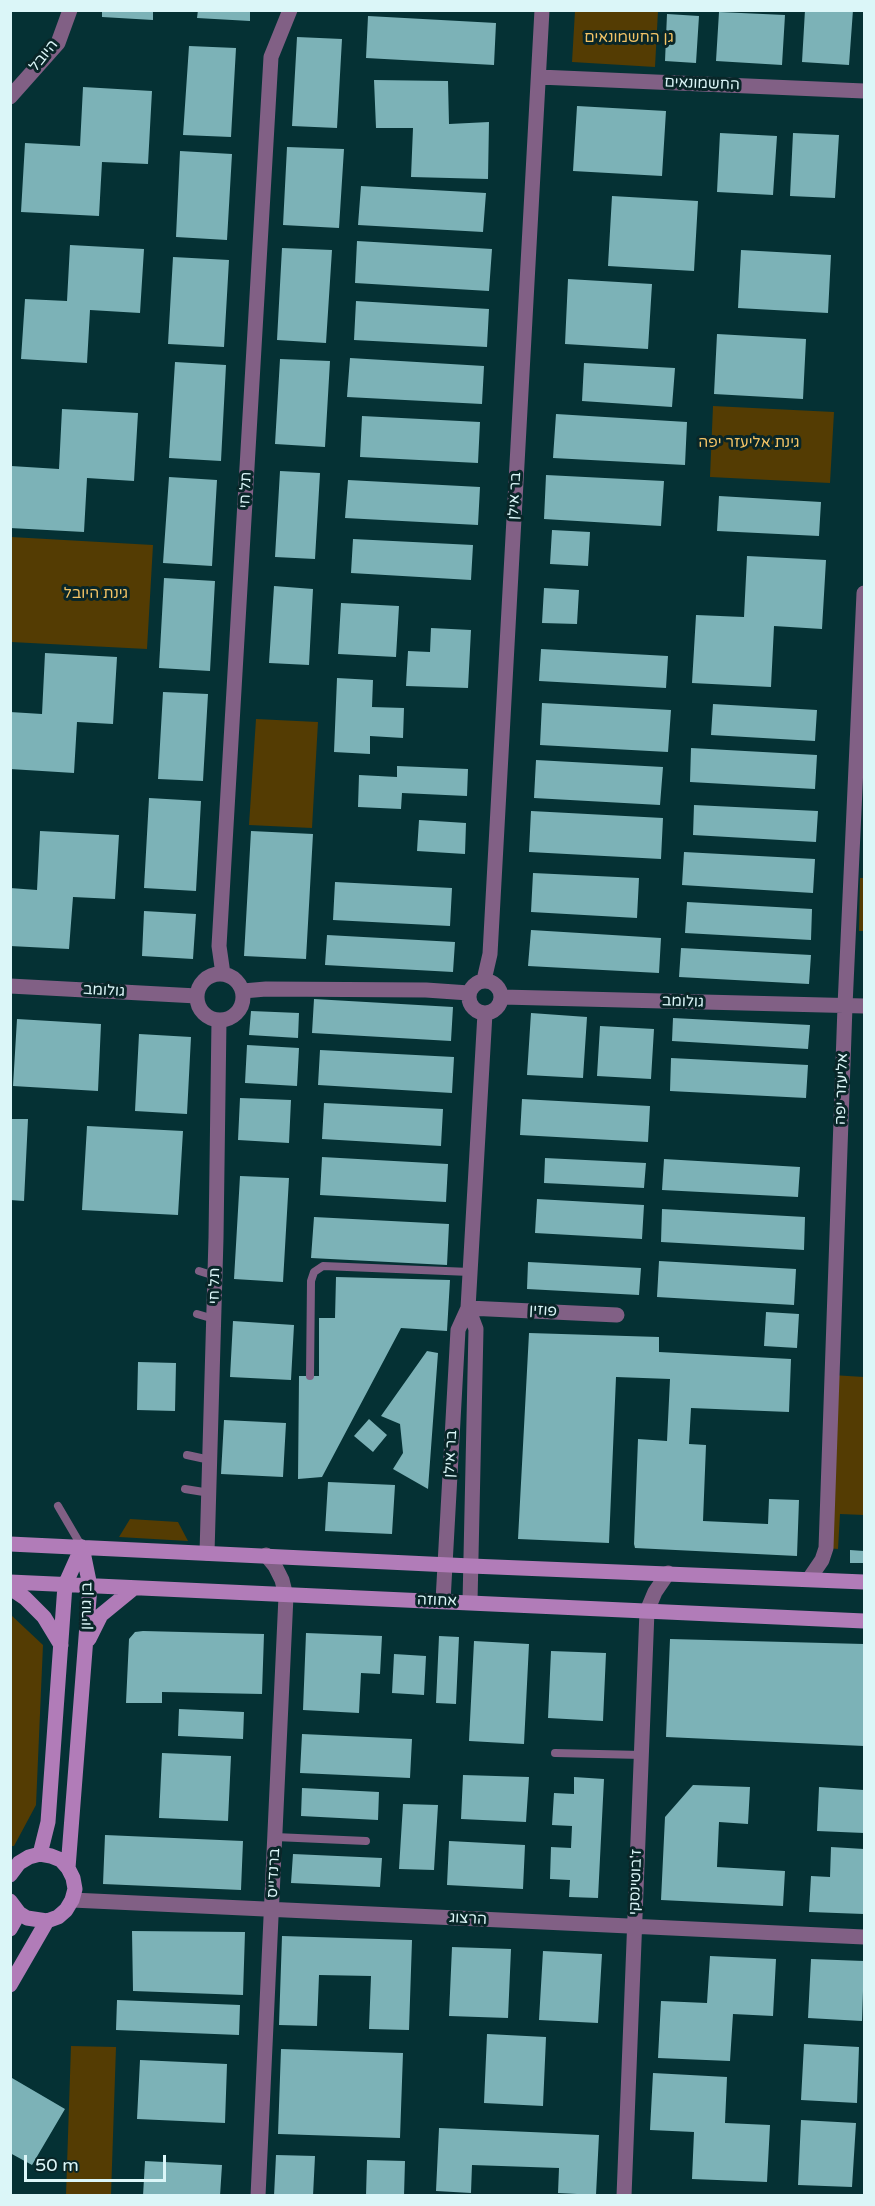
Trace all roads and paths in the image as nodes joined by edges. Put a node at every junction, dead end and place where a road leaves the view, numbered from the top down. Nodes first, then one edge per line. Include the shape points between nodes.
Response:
1 (70, 10) edge
2 (290, 10) edge
3 (542, 10) edge
4 (539, 77) junction
5 (864, 91) edge
6 (10, 97) edge
7 (864, 593) edge
8 (223, 974) junction
9 (484, 980) junction
10 (10, 986) edge
11 (243, 991) junction
12 (469, 993) junction
13 (197, 996) junction
14 (502, 997) junction
15 (845, 1006) junction
16 (864, 1006) edge
17 (485, 1013) junction
18 (219, 1020) junction
19 (199, 1271) dead end
20 (470, 1272) junction
21 (215, 1276) junction
22 (468, 1308) junction
23 (197, 1314) dead end
24 (617, 1315) dead end
25 (214, 1319) junction
26 (310, 1376) dead end
27 (187, 1455) dead end
28 (210, 1460) junction
29 (185, 1489) dead end
30 (210, 1493) junction
31 (58, 1506) dead end
32 (10, 1544) edge
33 (82, 1547) junction
34 (207, 1552) junction
35 (266, 1556) junction
36 (446, 1565) junction
37 (471, 1566) junction
38 (668, 1573) junction
39 (809, 1579) junction
40 (10, 1582) edge
41 (864, 1582) edge
42 (65, 1585) junction
43 (90, 1586) junction
44 (10, 1588) edge
45 (134, 1588) junction
46 (286, 1596) junction
47 (443, 1602) junction
48 (470, 1602) junction
49 (647, 1611) junction
50 (864, 1621) edge
51 (61, 1645) junction
52 (86, 1647) junction
53 (555, 1753) dead end
54 (642, 1755) junction
55 (275, 1837) junction
56 (366, 1841) dead end
57 (40, 1854) junction
58 (68, 1868) junction
59 (10, 1875) edge
60 (72, 1900) junction
61 (15, 1907) edge
62 (272, 1910) junction
63 (47, 1921) junction
64 (634, 1927) junction
65 (10, 1929) edge
66 (864, 1937) edge
67 (10, 1985) edge
68 (258, 2196) edge
69 (624, 2196) edge

1 - 6 street, היובל via 58,43
2 - 8 street, תל חי via 271,57 219,946
3 - 4 street, בר אילן
4 - 5 street, החשמונאים
4 - 9 street, בר אילן via 490,942
7 - 15 street, אליעזר יפה
8 - 11 street via 237,981
8 - 13 street via 207,978
9 - 12 street via 477,982
9 - 14 street via 495,983
10 - 13 street, גולומב
11 - 12 street
11 - 18 street via 239,1010
12 - 17 street via 471,1005
13 - 18 street via 205,1014
14 - 15 street, גולומב
14 - 17 street via 494,1011
15 - 16 street, גולומב
15 - 39 street, אליעזר יפה via 826,1548
17 - 20 street, בר אילן
18 - 21 street, תל חי
19 - 21 lane
20 - 22 street, בר אילן
20 - 26 lane via 323,1266 314,1272 311,1281
21 - 25 street, תל חי
22 - 24 street, פוזין
22 - 36 street, בר אילן via 458,1329
22 - 37 street, בר אילן via 476,1329
23 - 25 lane
25 - 28 street, תל חי
27 - 28 lane
28 - 30 street, תל חי
29 - 30 lane
30 - 34 street, תל חי
31 - 33 lane
32 - 33 main road
33 - 34 main road
33 - 42 main road, בן גוריון
33 - 43 main road, בן גוריון
34 - 35 main road
35 - 36 main road
35 - 46 street, ברנדייס via 279,1573
36 - 37 main road
36 - 47 street, בר אילן
37 - 38 main road
37 - 48 street, בר אילן
38 - 39 main road
38 - 49 street, ז'בוטינסקי
39 - 41 main road
40 - 42 main road, אחוזה
42 - 43 main road, אחוזה
42 - 51 main road, בן גוריון
43 - 45 main road, אחוזה
43 - 52 main road, בן גוריון
44 - 51 main road via 44,1617
45 - 46 main road, אחוזה
45 - 52 main road via 101,1615
46 - 47 main road, אחוזה
46 - 55 street, ברנדייס
47 - 48 main road, אחוזה
48 - 49 main road, אחוזה
49 - 50 main road, אחוזה
49 - 54 street, ז'בוטינסקי
51 - 57 main road, בן גוריון via 48,1822
52 - 58 main road, בן גוריון
53 - 54 lane
54 - 64 street, ז'בוטינסקי
55 - 56 lane
55 - 62 street, ברנדייס
57 - 58 main road via 61,1860
57 - 59 main road via 19,1863
58 - 60 main road, בן גוריון via 74,1878
60 - 62 street, הרצוג
60 - 63 main road via 58,1917
61 - 63 main road via 27,1918
61 - 65 main road
62 - 64 street, הרצוג
62 - 68 street, ברנדייס
63 - 67 main road
64 - 66 street, הרצוג
64 - 69 street, ז'בוטינסקי

